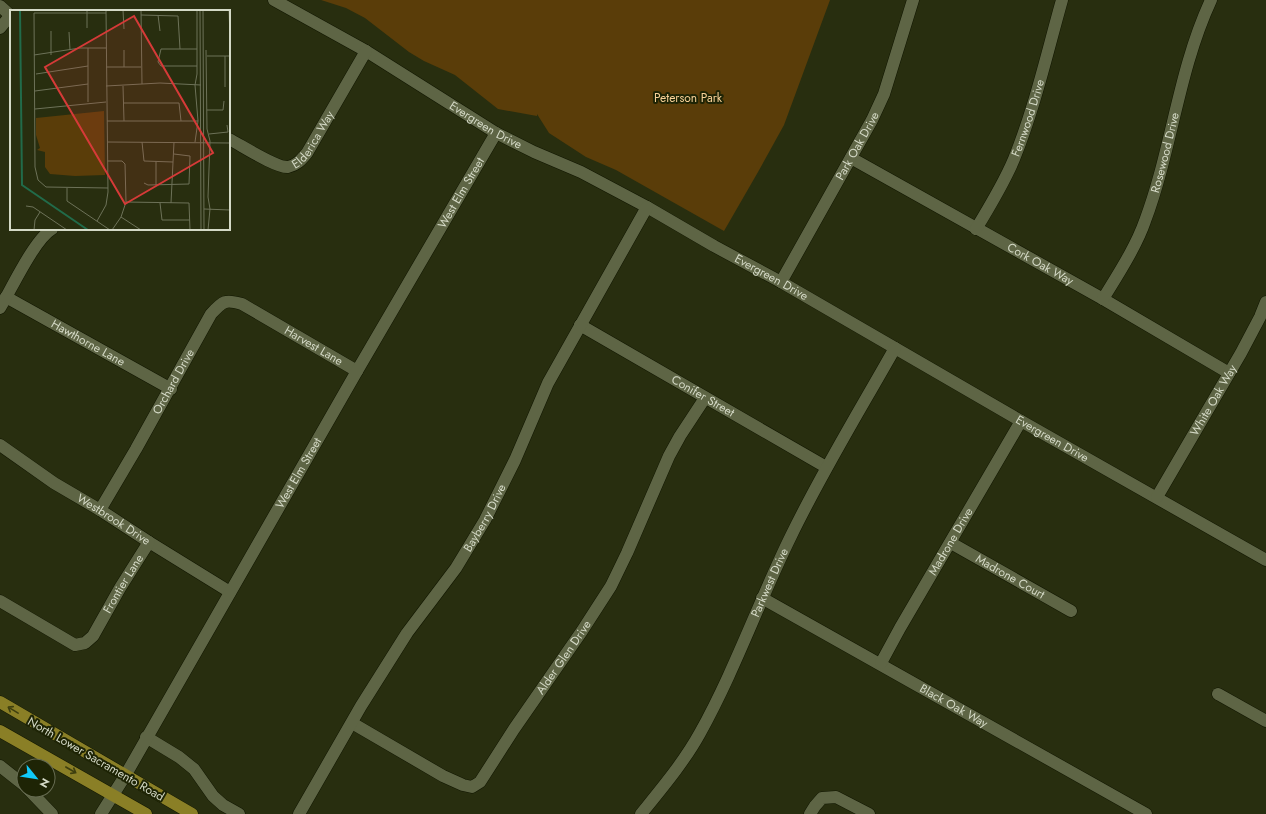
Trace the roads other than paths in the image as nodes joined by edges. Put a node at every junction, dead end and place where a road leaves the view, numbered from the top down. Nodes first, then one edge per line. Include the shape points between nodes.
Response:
1 (274, 0) edge
2 (913, 0) edge
3 (1062, 0) edge
4 (1211, 0) edge
5 (0, 6) edge
6 (10, 15) edge
7 (10, 17) edge
8 (0, 28) edge
9 (366, 51) junction
10 (496, 133) junction
11 (230, 140) edge
12 (850, 158) junction
13 (648, 207) junction
14 (976, 229) junction
15 (50, 230) edge
16 (781, 282) junction
17 (1104, 299) junction
18 (3, 302) edge
19 (1266, 302) edge
20 (271, 320) joint
21 (580, 325) junction
22 (895, 348) junction
23 (357, 371) junction
24 (1229, 373) junction
25 (171, 389) junction
26 (705, 398) junction
27 (1021, 421) junction
28 (0, 445) edge
29 (826, 467) junction
30 (1156, 497) junction
31 (100, 510) junction
32 (149, 542) junction
33 (951, 543) junction
34 (1266, 560) edge
35 (230, 592) junction
36 (762, 598) junction
37 (0, 601) edge
38 (1070, 611) dead end
39 (881, 663) junction
40 (1218, 694) dead end
41 (0, 702) edge
42 (1266, 721) edge
43 (352, 723) junction
44 (0, 731) edge
45 (146, 737) junction
46 (0, 766) edge
47 (125, 776) junction
48 (16, 779) edge
49 (113, 795) junction
50 (37, 798) edge
51 (52, 814) edge
52 (101, 814) edge
53 (146, 814) edge
54 (192, 814) edge
55 (239, 814) edge
56 (299, 814) edge
57 (642, 814) edge
58 (810, 814) edge
59 (869, 814) edge
60 (1146, 814) edge

1 - 9 street, Evergreen Drive
2 - 12 street, Park Oak Drive via 884,94
3 - 14 street, Fernwood Drive via 1032,108 1014,160
4 - 17 street, Rosewood Drive via 1185,71 1145,223
5 - 6 street
7 - 8 street
9 - 10 street, Evergreen Drive
9 - 11 street, Elderica Way via 307,153 298,163 289,167 277,165
10 - 13 street, Evergreen Drive via 581,172
10 - 23 street, West Elm Street
12 - 14 street, Cork Oak Way
12 - 16 street, Park Oak Drive
13 - 16 street, Evergreen Drive
13 - 21 street, Bayberry Drive
14 - 17 street, Cork Oak Way
15 - 18 street via 38,243
16 - 22 street, Evergreen Drive
17 - 24 street, Cork Oak Way
18 - 25 street, Hawthorne Lane
19 - 24 street, White Oak Way
20 - 23 street, Harvest Lane
20 - 25 street, Orchard Drive via 230,300 220,304 211,314
21 - 26 street, Conifer Street
21 - 43 street, Bayberry Drive via 548,383 515,460 485,520 456,568 407,633
22 - 27 street, Evergreen Drive
22 - 29 street, Parkwest Drive
23 - 35 street, West Elm Street
24 - 30 street, White Oak Way
25 - 31 street, Orchard Drive
26 - 29 street, Conifer Street
26 - 43 street, Alder Glen Drive via 669,456 611,586 480,782 472,786 463,785 443,776
27 - 30 street, Evergreen Drive
27 - 33 street, Madrone Drive
28 - 31 street, Westbrook Drive via 54,483
29 - 36 street, Parkwest Drive
30 - 34 street, Evergreen Drive
31 - 32 street, Westbrook Drive
32 - 35 street, Westbrook Drive
32 - 37 street, Frontier Lane via 93,636 85,643 75,645
33 - 38 street, Madrone Court
33 - 39 street, Madrone Drive
35 - 45 street, West Elm Street
36 - 39 street, Black Oak Way
36 - 57 street, Parkwest Drive via 735,664 700,734
39 - 60 street, Black Oak Way
40 - 42 street
47 -> 41 main road, North Lower Sacramento Road
43 - 56 street, Bayberry Drive
44 -> 49 main road, North Lower Sacramento Road
45 - 47 street, West Elm Street
45 - 55 street via 194,769 212,796
46 - 48 street
47 - 49 street, West Elm Street
47 - 54 main road, North Lower Sacramento Road
49 - 52 street, West Elm Street
49 - 53 main road, North Lower Sacramento Road
50 - 51 street
58 - 59 street via 822,798 829,797 836,797

